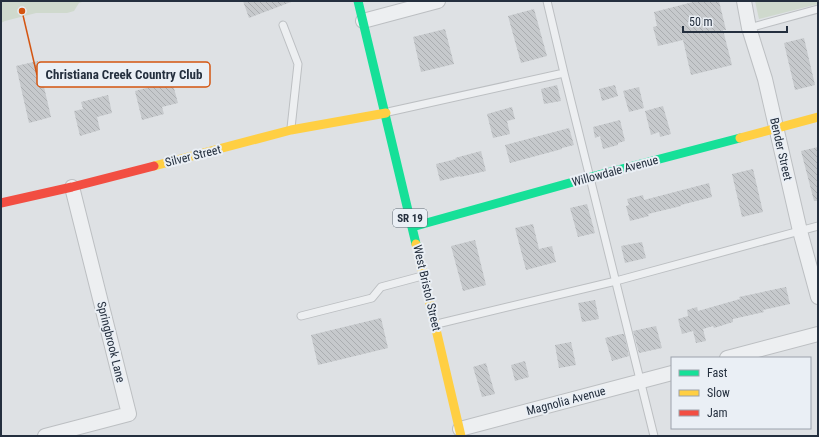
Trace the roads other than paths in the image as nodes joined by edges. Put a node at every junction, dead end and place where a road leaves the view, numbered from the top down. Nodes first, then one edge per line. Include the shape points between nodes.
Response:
1 (358, 1) edge
2 (438, 1) edge
3 (547, 1) edge
4 (744, 1) edge
5 (818, 9) edge
6 (363, 21) junction
7 (283, 24) dead end
8 (749, 28) junction
9 (564, 73) junction
10 (386, 113) junction
11 (818, 117) edge
12 (776, 129) junction
13 (291, 130) junction
14 (591, 177) junction
15 (72, 187) junction
16 (1, 203) edge
17 (818, 226) edge
18 (412, 227) junction
19 (800, 231) junction
20 (424, 276) junction
21 (616, 281) junction
22 (818, 298) edge
23 (302, 316) dead end
24 (435, 324) junction
25 (818, 334) edge
26 (731, 357) edge
27 (671, 373) edge
28 (640, 381) junction
29 (460, 432) edge
30 (45, 436) edge
31 (654, 436) edge

1 - 6 street, West Bristol Street / SR 19
2 - 6 street
3 - 9 lane
4 - 8 street, Bender Street
5 - 8 lane
6 - 10 street, West Bristol Street / SR 19
7 - 13 lane via 298,64
8 - 12 street, Bender Street via 765,79
9 - 10 lane
9 - 14 lane
10 - 13 street, Silver Street
10 - 18 street, West Bristol Street / SR 19
11 - 12 street, Willowdale Avenue
12 - 14 street, Willowdale Avenue
12 - 19 street, Bender Street
13 - 15 street, Silver Street
14 - 18 street, Willowdale Avenue
14 - 21 lane
15 - 16 street, Silver Street
15 - 30 street, Springbrook Lane via 128,414
17 - 19 lane
18 - 20 street, West Bristol Street / SR 19
19 - 21 lane
19 - 22 street, Bender Street
20 - 23 lane via 381,287 372,298
20 - 24 street, West Bristol Street / SR 19
21 - 24 lane
21 - 28 lane
24 - 29 street, West Bristol Street / SR 19
25 - 26 street
27 - 28 street, Magnolia Avenue
28 - 29 street, Magnolia Avenue
28 - 31 lane

